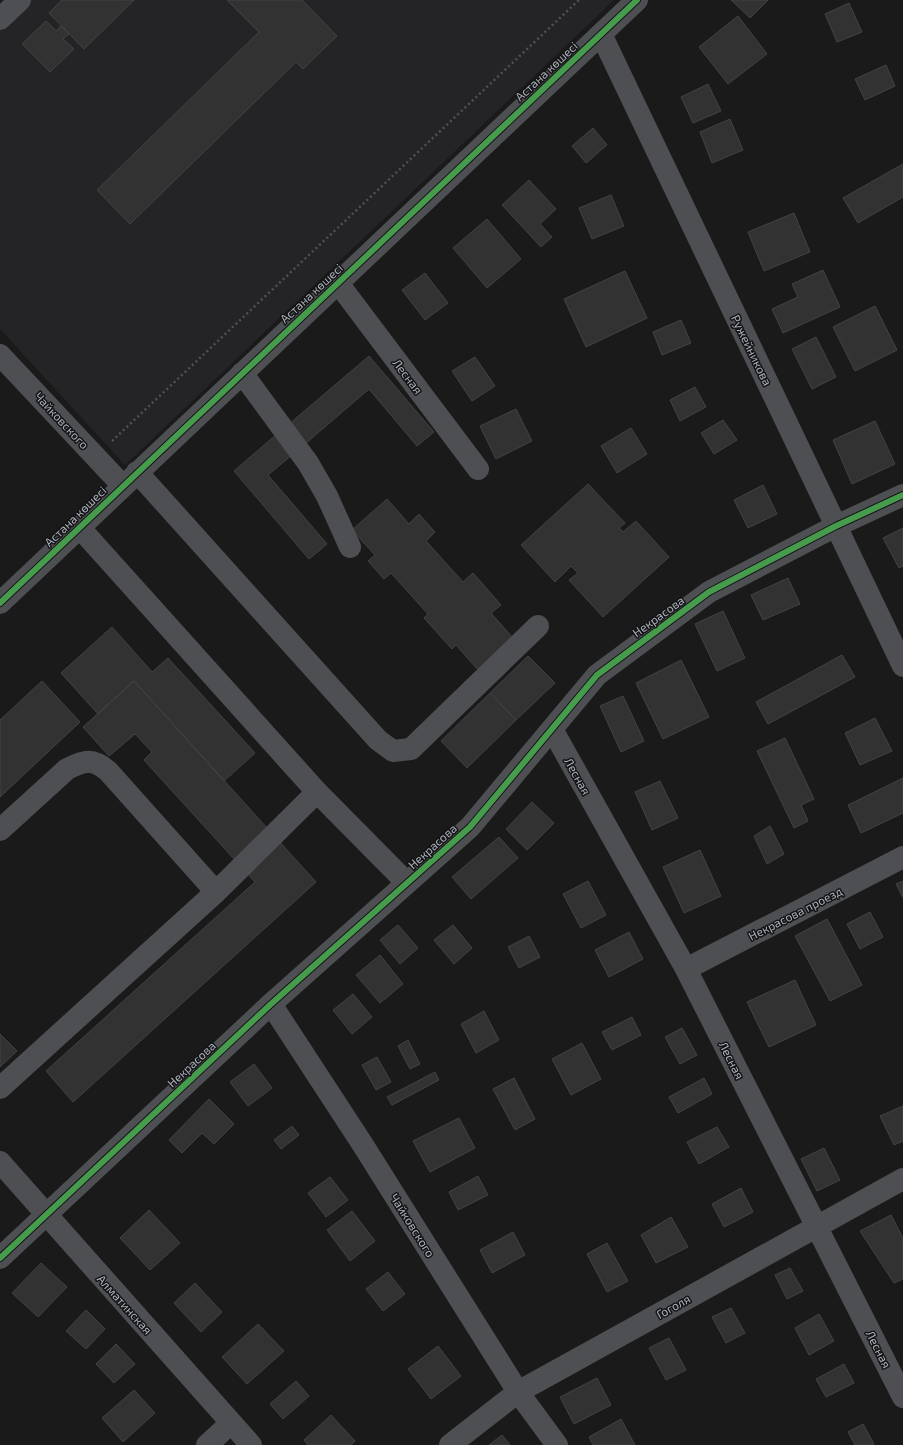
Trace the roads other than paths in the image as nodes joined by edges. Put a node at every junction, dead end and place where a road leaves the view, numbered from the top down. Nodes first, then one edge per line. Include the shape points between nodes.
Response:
1 (20, 0) edge
2 (637, 0) edge
3 (0, 18) edge
4 (601, 34) junction
5 (338, 283) junction
6 (0, 355) edge
7 (242, 373) junction
8 (478, 469) dead end
9 (130, 479) junction
10 (903, 495) edge
11 (836, 526) junction
12 (79, 527) junction
13 (350, 547) dead end
14 (0, 603) edge
15 (538, 626) dead end
16 (903, 666) edge
17 (552, 729) junction
18 (317, 792) junction
19 (0, 830) edge
20 (903, 857) edge
21 (407, 883) junction
22 (216, 892) junction
23 (686, 969) junction
24 (271, 1004) junction
25 (0, 1088) edge
26 (0, 1162) edge
27 (903, 1179) edge
28 (46, 1215) junction
29 (817, 1227) junction
30 (0, 1258) edge
31 (518, 1392) junction
32 (903, 1397) edge
33 (231, 1423) junction
34 (206, 1445) edge
35 (251, 1445) edge
36 (450, 1445) edge
37 (557, 1445) edge

1 - 3 street
2 - 4 street, Астана көшесі
4 - 5 street, Астана көшесі
4 - 11 street, Ружейникова
5 - 7 street, Астана көшесі
5 - 8 street, Лесная
6 - 9 street, Чайковского via 96,456
7 - 9 street, Астана көшесі
7 - 13 street via 308,463 327,496
9 - 12 street, Астана көшесі
9 - 15 street, Чайковского via 378,740 393,751 411,749
10 - 11 street, Некрасова
11 - 16 street, Ружейникова
11 - 17 street, Некрасова via 709,592 597,675
12 - 14 street, Астана көшесі
12 - 18 street
17 - 21 street, Некрасова via 470,827
17 - 23 street, Лесная
18 - 21 street
18 - 22 street
19 - 22 street via 67,768 88,762 99,763
20 - 23 street, Некрасова проезд
21 - 24 street, Некрасова
22 - 25 street
23 - 29 street, Лесная
24 - 28 street, Некрасова
24 - 31 street, Чайковского
26 - 28 street, Алматинская
27 - 29 street, Гоголя
28 - 30 street, Некрасова
28 - 33 street, Алматинская
29 - 31 street, Гоголя
29 - 32 street, Лесная
31 - 36 street, Гоголя
31 - 37 street, Чайковского
33 - 34 street
33 - 35 street, Алматинская

